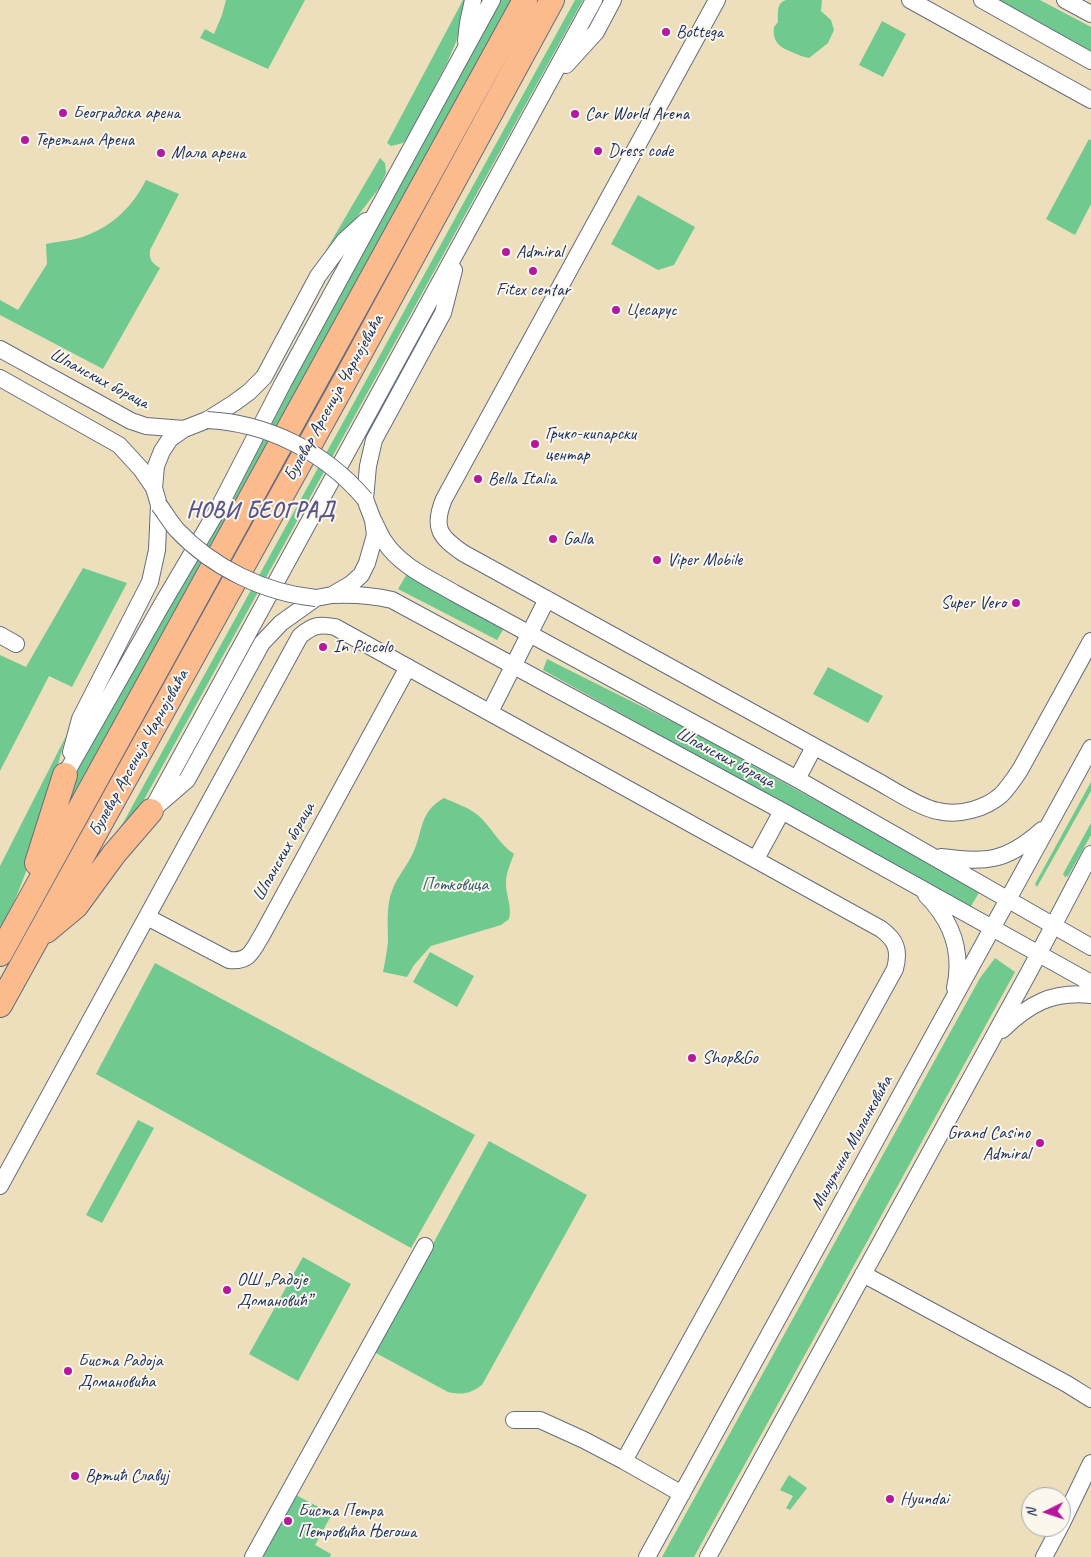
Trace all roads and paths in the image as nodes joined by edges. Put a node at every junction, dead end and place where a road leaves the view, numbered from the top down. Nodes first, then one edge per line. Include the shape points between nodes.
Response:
1 (473, 0) edge
2 (492, 0) edge
3 (526, 0) edge
4 (552, 0) edge
5 (594, 0) edge
6 (613, 0) edge
7 (717, 0) edge
8 (910, 0) edge
9 (982, 0) edge
10 (1065, 0) edge
11 (1091, 14) edge
12 (465, 50) junction
13 (1091, 60) edge
14 (547, 87) junction
15 (1091, 100) edge
16 (376, 210) junction
17 (459, 248) junction
18 (0, 348) edge
19 (0, 378) edge
20 (207, 420) junction
21 (184, 429) junction
22 (154, 488) junction
23 (365, 499) junction
24 (159, 505) junction
25 (373, 520) junction
26 (332, 595) junction
27 (316, 598) junction
28 (548, 599) junction
29 (530, 634) junction
30 (0, 635) edge
31 (1091, 641) edge
32 (16, 644) dead end
33 (514, 666) junction
34 (408, 667) junction
35 (490, 712) junction
36 (814, 747) junction
37 (1091, 748) edge
38 (65, 775) junction
39 (797, 779) junction
40 (151, 811) junction
41 (782, 811) junction
42 (1050, 821) junction
43 (1091, 854) edge
44 (931, 856) junction
45 (756, 859) junction
46 (914, 885) junction
47 (1007, 899) junction
48 (147, 917) junction
49 (1053, 924) junction
50 (992, 928) junction
51 (35, 941) junction
52 (5, 946) edge
53 (1091, 947) edge
54 (1038, 954) junction
55 (1091, 983) edge
56 (1091, 995) edge
57 (952, 1001) junction
58 (0, 1005) edge
59 (991, 1040) junction
60 (0, 1186) edge
61 (425, 1246) dead end
62 (864, 1274) junction
63 (1091, 1399) edge
64 (514, 1420) dead end
65 (624, 1461) junction
66 (1091, 1463) edge
67 (682, 1494) junction
68 (1071, 1504) edge
69 (1054, 1537) edge
70 (253, 1557) edge
71 (647, 1557) edge
72 (708, 1557) edge
73 (1044, 1557) edge

1 - 12 street
2 - 12 street
3 - 52 highway, Булевар Арсенија Чарнојевића
4 - 51 highway, Булевар Арсенија Чарнојевића
5 - 14 street
6 - 14 street via 596,32
7 - 28 street via 439,513 440,530 448,542
8 - 15 street
9 - 13 street
10 - 11 street
12 - 16 street
14 - 17 street
16 - 20 street via 344,241 318,276 264,377 249,392
16 - 38 street via 217,511
17 - 23 street via 443,313 374,440
17 - 40 street
18 - 21 street, Шпанских бораца via 131,421 146,426
19 - 22 street via 119,445
20 - 21 street
20 - 23 street, bridge via 240,423 311,451 354,485
21 - 22 street via 170,439 158,459
22 - 24 street
23 - 25 street
24 - 27 street, bridge via 192,545 216,563 268,587 300,597
24 - 38 street via 157,550 150,582 80,719
25 - 26 street via 375,535 361,575
25 - 29 street, Шпанских бораца via 384,541 410,567
26 - 27 street
26 - 33 street, Шпанских бораца via 373,595 392,600
27 - 40 street via 281,623 262,643 187,780
28 - 29 street
28 - 36 street
29 - 33 street
29 - 39 street, Шпанских бораца
30 - 32 street
31 - 36 street via 1020,770 1000,796 981,807 960,812 930,809
33 - 35 street
33 - 41 street, Шпанских бораца
34 - 35 street
34 - 48 street via 335,627 322,625 310,628 300,636
34 - 48 street, Шпанских бораца via 247,958 229,960
35 - 45 street
36 - 39 street
37 - 42 street, Милутина Миланковића
38 - 52 highway via 48,833
39 - 44 street, Шпанских бораца
40 - 51 highway via 76,906
41 - 45 street
41 - 46 street, Шпанских бораца
42 - 44 street via 1035,836 1008,854 990,860
42 - 47 street, Милутина Миланковића
43 - 49 street
44 - 47 street, Шпанских бораца
45 - 65 street via 881,928 892,937 897,948 897,962
46 - 50 street, Шпанских бораца
46 - 57 street via 949,924 958,962
47 - 49 street, Шпанских бораца
47 - 50 street, Милутина Миланковића
48 - 60 street
49 - 53 street, Шпанских бораца
49 - 54 street
50 - 54 street, Шпанских бораца
50 - 57 street, Милутина Миланковића
51 - 58 highway, Булевар Арсенија Чарнојевића
54 - 55 street, Шпанских бораца
54 - 59 street
56 - 59 street via 1057,995 1045,999 1026,1009
57 - 67 street, Милутина Миланковића
59 - 62 street
61 - 70 street
62 - 63 street
62 - 72 street
64 - 65 street via 540,1420
65 - 67 street
66 - 68 street
67 - 71 street, Милутина Миланковића
69 - 73 street

